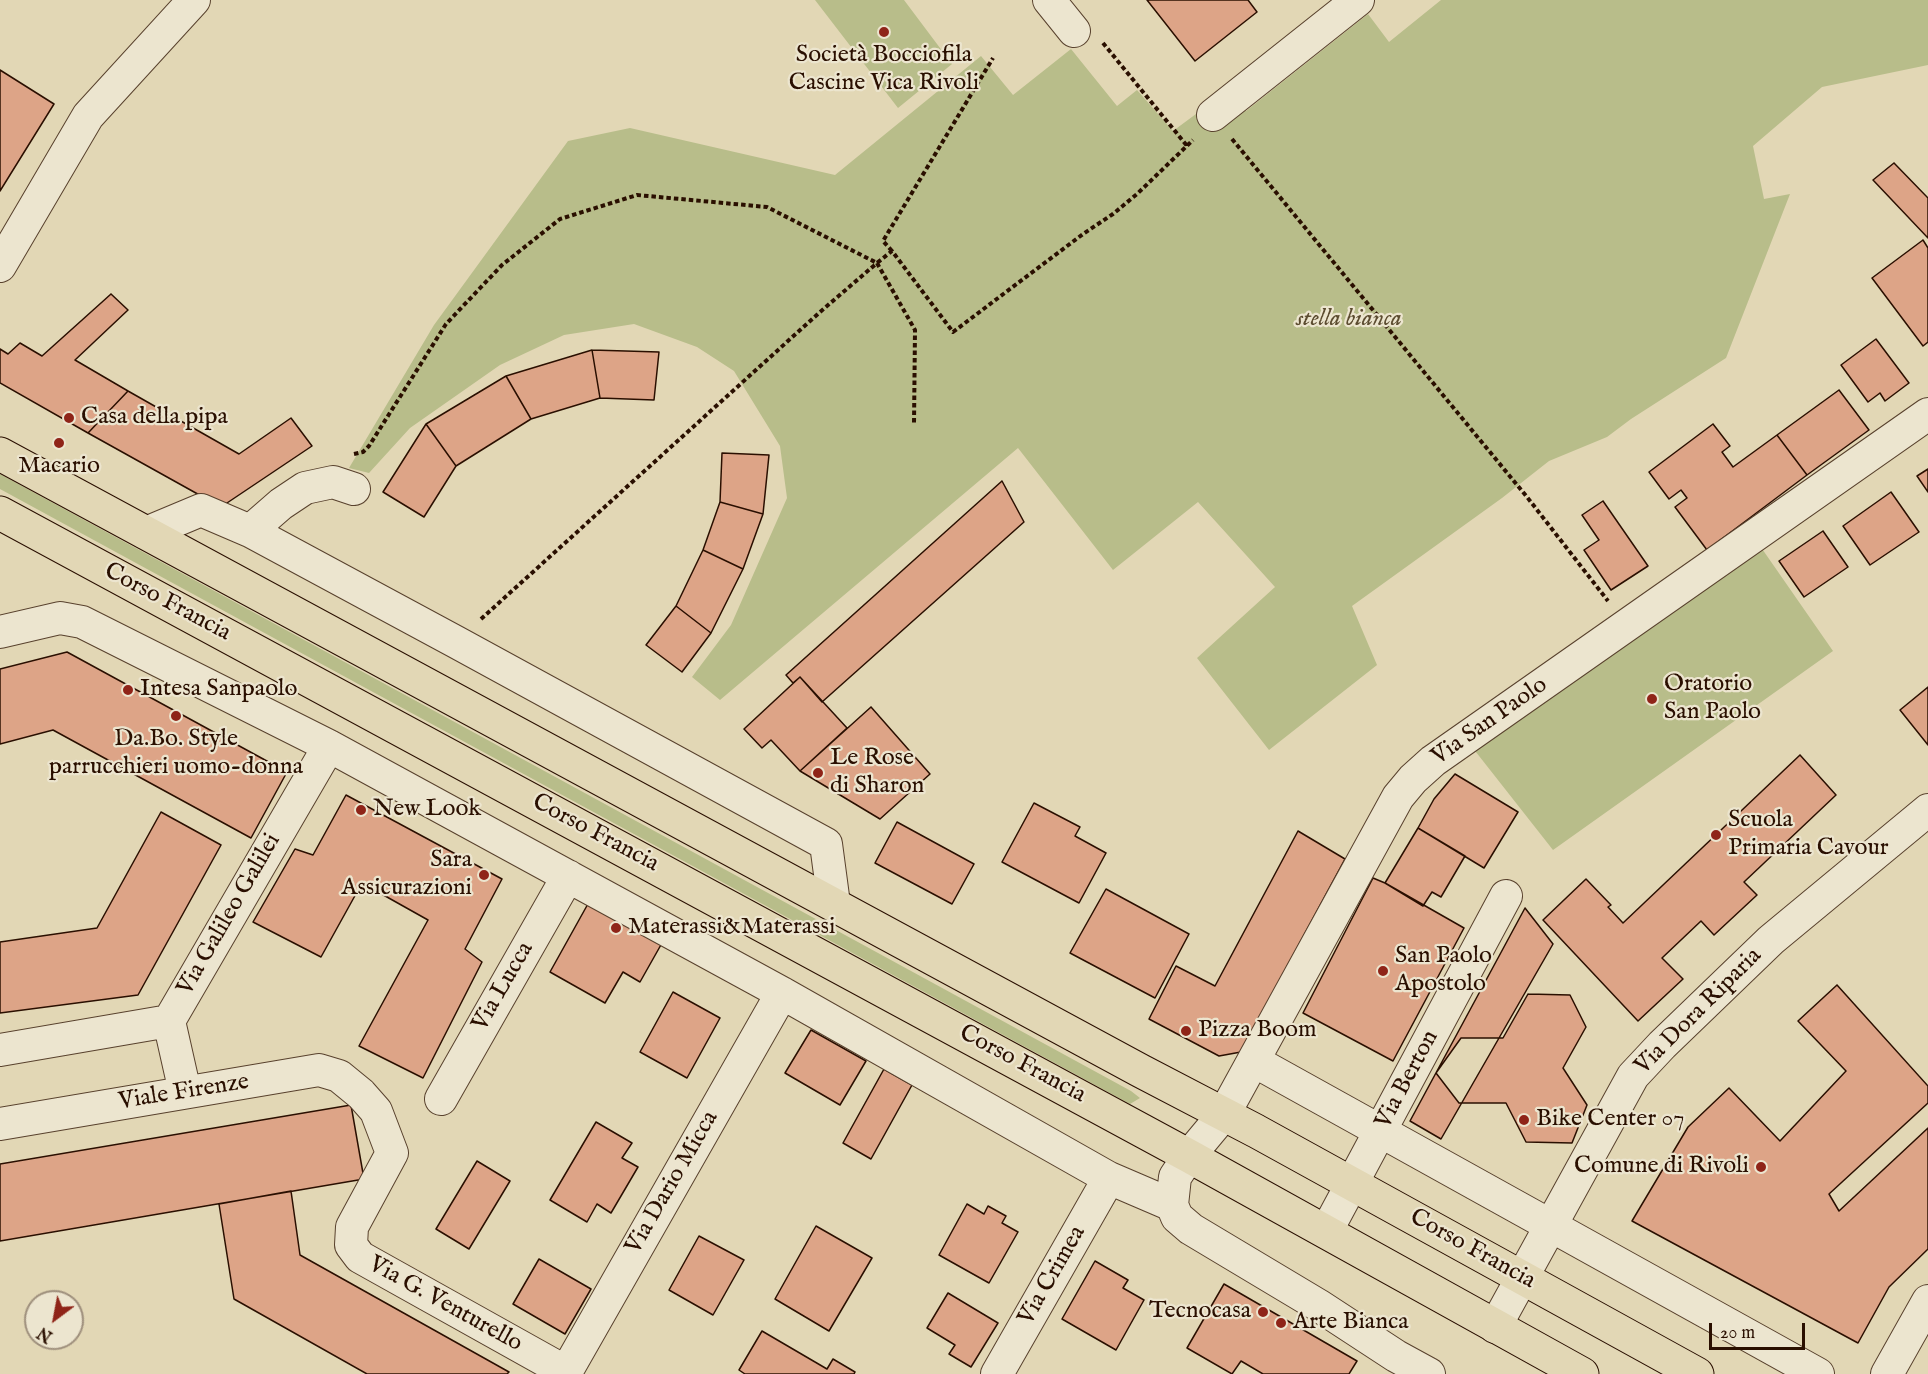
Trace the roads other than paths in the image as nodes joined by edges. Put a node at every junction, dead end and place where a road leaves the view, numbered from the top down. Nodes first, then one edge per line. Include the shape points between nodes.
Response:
1 (194, 0) edge
2 (1049, 0) edge
3 (1358, 0) edge
4 (1074, 32) road end
5 (1213, 115) road end
6 (0, 266) edge
7 (1928, 414) edge
8 (0, 454) edge
9 (354, 489) dead end
10 (0, 513) edge
11 (250, 531) junction
12 (146, 533) junction
13 (0, 632) edge
14 (329, 746) junction
15 (1928, 810) edge
16 (568, 876) junction
17 (1506, 896) dead end
18 (834, 904) junction
19 (782, 993) junction
20 (169, 1021) junction
21 (0, 1050) edge
22 (1254, 1061) junction
23 (185, 1092) junction
24 (361, 1094) joint
25 (441, 1099) dead end
26 (1224, 1114) junction
27 (0, 1124) edge
28 (1380, 1132) junction
29 (1190, 1156) junction
30 (1109, 1178) junction
31 (1352, 1184) junction
32 (1172, 1205) junction
33 (1550, 1226) junction
34 (1326, 1232) junction
35 (1521, 1278) junction
36 (1928, 1301) edge
37 (1495, 1327) junction
38 (1390, 1365) edge
39 (566, 1373) edge
40 (997, 1374) edge
41 (1429, 1374) edge
42 (1582, 1374) edge
43 (1697, 1374) edge
44 (1818, 1374) edge
45 (1887, 1374) edge

1 - 6 street via 88,116
2 - 4 street
3 - 5 street
7 - 22 street, Via San Paolo via 1433,761 1413,779 1398,797
8 - 12 main road, Corso Francia
9 - 11 street via 333,482 305,488
10 - 29 main road, Corso Francia
11 - 12 street via 201,510
11 - 18 street via 826,844
12 - 18 main road, Corso Francia
13 - 14 street, Corso Francia via 60,618 82,622
14 - 16 street, Corso Francia
14 - 20 street, Via Galileo Galilei
15 - 33 street, Via Dora Riparia via 1771,940 1647,1061 1623,1094
16 - 19 street, Corso Francia
16 - 25 street, Via Lucca
17 - 28 street, Via Berton
18 - 26 main road, Corso Francia
19 - 30 street, Corso Francia
19 - 39 street, Via Dario Micca
20 - 21 street
20 - 23 street, Via Galileo Galilei
22 - 26 street, Via San Paolo
22 - 28 street
23 - 24 street, Viale Firenze via 319,1070 339,1077
23 - 27 street, Viale Firenze
24 - 39 street, Via G. Venturello via 376,1111 392,1153 352,1227 351,1245 360,1257
26 - 29 street, Via San Paolo
26 - 31 main road, Corso Francia
28 - 31 street, Via Berton
28 - 33 street
29 - 32 street via 1175,1177
29 - 34 main road, Corso Francia
30 - 32 street, Corso Francia
30 - 40 street, Via Crimea
31 - 34 street, Via Berton
31 - 35 main road, Corso Francia
32 - 38 street, Corso Francia via 1177,1217 1191,1229 1318,1305
33 - 35 street, Via Dora Riparia
33 - 44 street
34 - 37 main road, Corso Francia
35 - 37 street, Via Dora Riparia
35 - 43 main road, Corso Francia
36 - 45 street
37 - 42 main road, Corso Francia
38 - 41 street, Corso Francia

